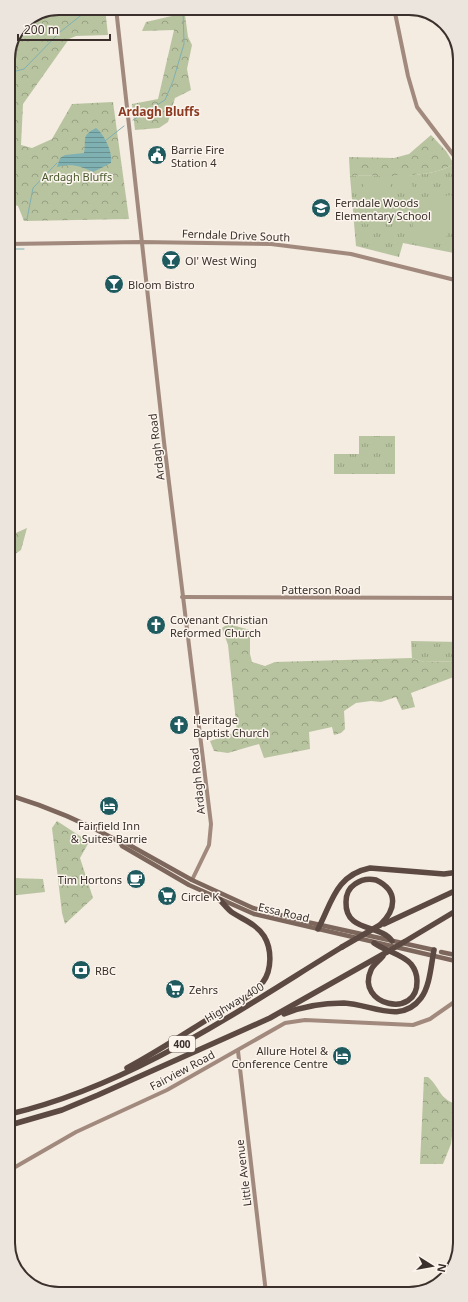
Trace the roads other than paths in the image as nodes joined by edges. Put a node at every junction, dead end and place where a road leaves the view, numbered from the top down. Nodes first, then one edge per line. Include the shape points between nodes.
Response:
1 (117, 15) edge
2 (395, 15) edge
3 (453, 154) edge
4 (141, 242) junction
5 (15, 244) edge
6 (453, 280) edge
7 (182, 597) junction
8 (453, 598) edge
9 (15, 797) edge
10 (120, 842) junction
11 (453, 873) edge
12 (192, 880) junction
13 (453, 892) edge
14 (220, 900) junction
15 (453, 914) edge
16 (380, 925) junction
17 (319, 927) junction
18 (392, 941) junction
19 (374, 943) junction
20 (387, 952) junction
21 (441, 952) joint
22 (433, 953) junction
23 (453, 955) edge
24 (453, 960) edge
25 (453, 1003) edge
26 (270, 1018) junction
27 (238, 1051) junction
28 (106, 1082) junction
29 (15, 1113) edge
30 (15, 1124) edge
31 (15, 1167) edge
32 (265, 1287) edge

1 - 4 street, Ardagh Road
2 - 3 street via 417,107
4 - 5 street, Ferndale Drive South
4 - 6 street, Ferndale Drive South via 271,244 319,249 382,261
4 - 7 street, Ardagh Road
7 - 8 street, Patterson Road
7 - 12 street, Ardagh Road via 211,824 209,845
9 - 10 main road, Essa Road via 55,810
10 - 12 main road, Essa Road
10 - 14 main road, Essa Road via 122,846 189,885
11 - 17 highway via 370,868 359,870 340,885
12 - 17 main road, Essa Road via 253,908
13 - 16 highway, Highway 400 / 400
14 - 17 main road, Essa Road via 254,914
14 - 28 highway via 231,912 257,927 265,937 270,955 268,973 257,990
15 - 20 highway, 400, bridge
16 - 18 highway via 392,909 390,891 376,880 359,881 348,892 347,912 352,920 361,926 386,935
16 - 28 highway, Highway 400 / 400, bridge via 165,1054
17 - 18 main road, Essa Road
17 - 19 main road, Essa Road
18 - 22 main road, Essa Road
19 - 20 highway via 411,964 416,972 416,991 405,1002 398,1004 383,1002 376,997 369,985 371,969
19 - 22 main road, Essa Road
20 - 26 highway, 400
21 - 22 street, Essa Road
21 - 23 main road, Essa Road
22 - 24 main road, Essa Road
22 - 26 highway via 422,998 401,1012 387,1012 346,1003 321,1004
25 - 27 street, Fairview Road via 430,1019 413,1025 291,1021
26 - 30 highway, 400 via 91,1098 50,1114
27 - 31 street, Fairview Road via 167,1090 76,1132
27 - 32 street, Little Avenue
28 - 29 highway, Highway 400 / 400 via 55,1102

